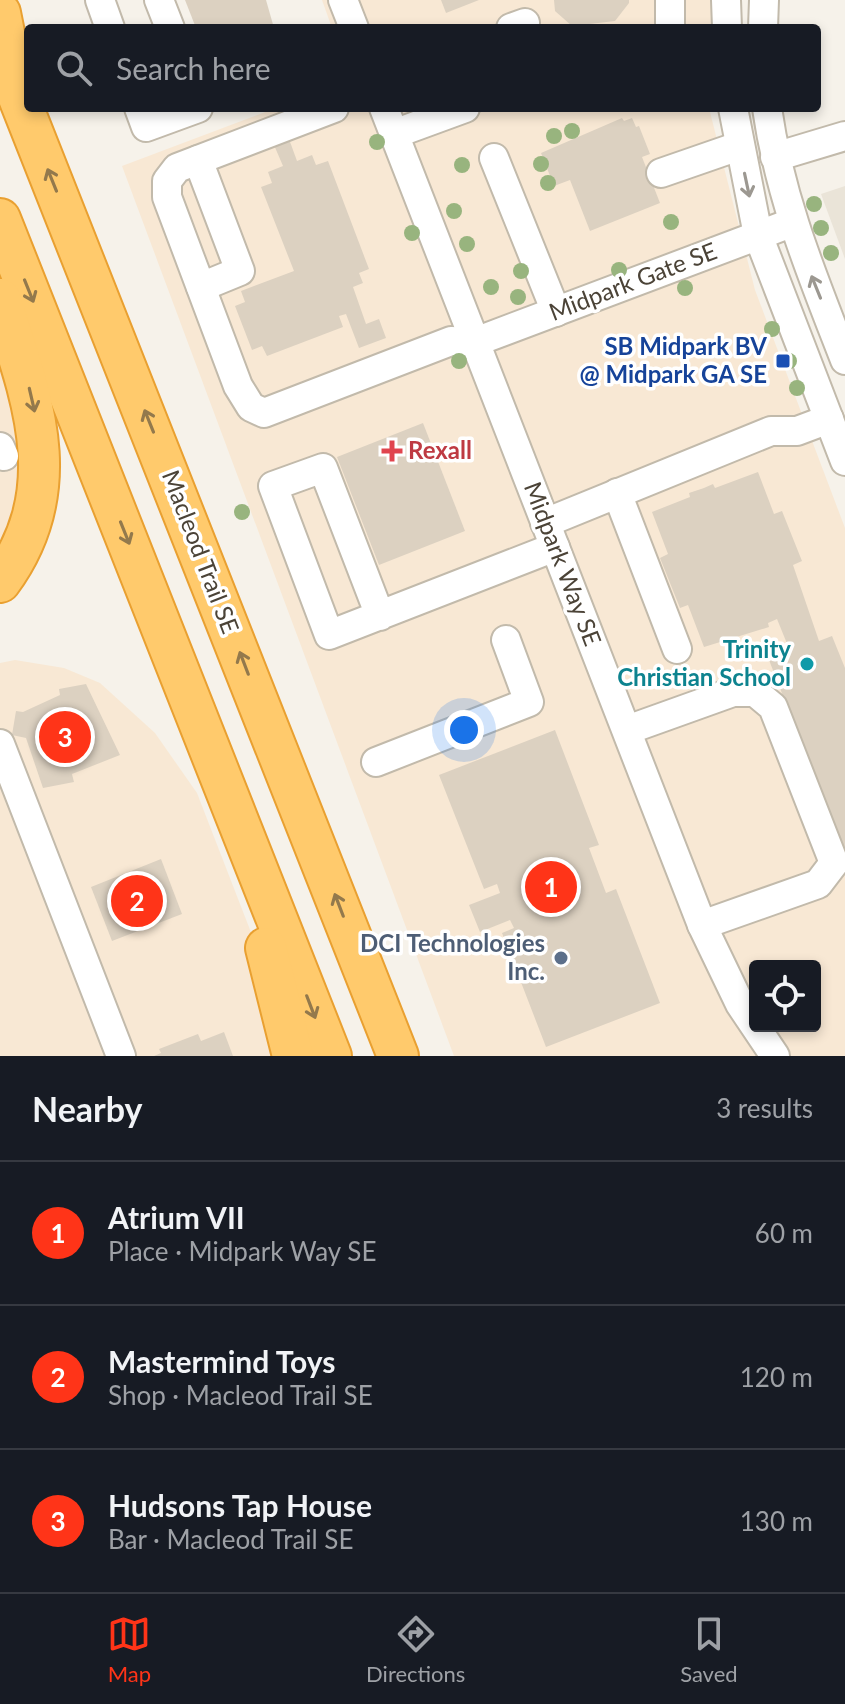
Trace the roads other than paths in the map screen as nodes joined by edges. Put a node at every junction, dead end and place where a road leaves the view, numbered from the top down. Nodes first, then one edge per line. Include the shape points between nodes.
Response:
1 (100, 0) edge
2 (159, 0) edge
3 (343, 0) edge
4 (670, 0) edge
5 (726, 0) edge
6 (764, 0) edge
7 (0, 13) edge
8 (109, 24) edge
9 (168, 24) edge
10 (352, 24) edge
11 (670, 24) edge
12 (727, 24) edge
13 (763, 24) edge
14 (7, 67) edge
15 (24, 110) edge
16 (25, 112) edge
17 (140, 112) edge
18 (187, 112) edge
19 (324, 112) edge
20 (386, 112) edge
21 (450, 112) edge
22 (734, 112) edge
23 (768, 112) edge
24 (394, 134) junction
25 (844, 135) edge
26 (739, 146) junction
27 (775, 157) junction
28 (494, 158) dead end
29 (198, 160) junction
30 (661, 173) dead end
31 (0, 219) edge
32 (791, 223) junction
33 (758, 235) junction
34 (201, 287) junction
35 (0, 299) edge
36 (556, 312) junction
37 (475, 342) junction
38 (845, 360) edge
39 (829, 419) junction
40 (845, 461) edge
41 (617, 493) junction
42 (550, 535) junction
43 (0, 582) edge
44 (380, 616) junction
45 (506, 640) dead end
46 (677, 649) dead end
47 (627, 730) junction
48 (0, 744) edge
49 (376, 762) dead end
50 (222, 778) junction
51 (702, 925) junction
52 (121, 1056) edge
53 (293, 1056) edge
54 (331, 1056) edge
55 (398, 1056) edge
56 (775, 1056) edge

1 - 8 street
2 - 9 street
3 - 10 street
4 - 11 street
5 - 12 street
6 - 13 street
7 - 14 highway, Macleod Trail SE
15 -> 14 highway, Macleod Trail SE
55 -> 16 highway, Macleod Trail SE
17 - 18 street via 146,127
19 - 29 street
20 - 24 street, Midpark Way SE
21 - 24 street
22 - 26 street
23 - 27 street
24 - 37 street, Midpark Way SE
25 - 27 street
26 - 30 street
26 -> 33 street
27 - 32 street
28 - 36 street
29 - 34 street via 177,168 166,186
29 - 34 street via 240,271
31 -> 50 highway
32 - 33 street, Midpark Gate SE
38 -> 32 street
33 - 36 street, Midpark Gate SE
33 - 39 street
34 - 37 street, Midpark Gate SE via 238,386 251,407 264,413 451,341
35 -> 43 highway via 29,386 40,469 29,533
36 - 37 street, Midpark Gate SE
37 - 42 street, Midpark Way SE
39 - 40 street
39 - 41 street via 797,431 771,431
41 - 42 street
41 - 46 street
42 - 44 street
42 - 47 street, Midpark Way SE
44 - 44 street via 329,635 273,486 323,468
45 - 49 street via 529,702
47 - 51 street, Midpark Way SE
47 - 51 street via 733,692 755,692 773,707 834,863 818,884
48 - 52 street
50 - 53 highway
50 -> 54 highway
51 - 56 street, Midpark Way SE via 740,1004

